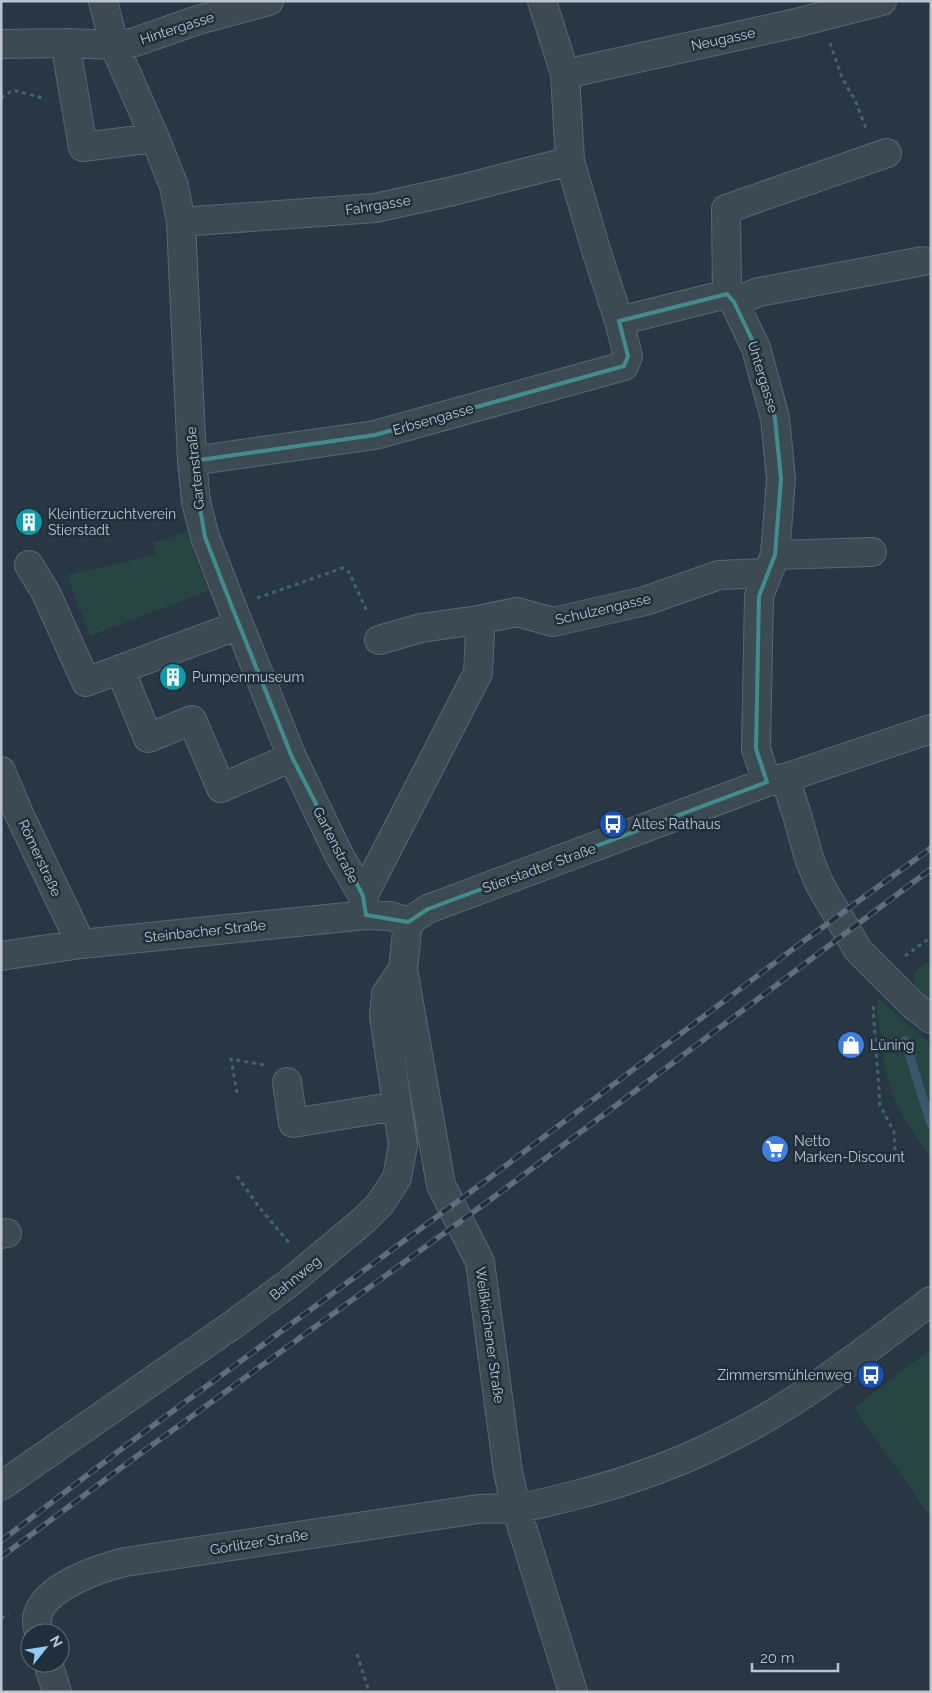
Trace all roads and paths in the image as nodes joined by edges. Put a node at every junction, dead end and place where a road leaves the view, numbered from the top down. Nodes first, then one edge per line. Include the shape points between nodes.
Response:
1 (103, 1) edge
2 (269, 1) edge
3 (882, 1) edge
4 (550, 9) edge
5 (820, 16) junction
6 (67, 43) junction
7 (1, 44) edge
8 (114, 45) junction
9 (565, 74) junction
10 (1, 98) edge
11 (50, 100) dead end
12 (155, 138) junction
13 (881, 155) joint
14 (570, 161) junction
15 (181, 222) junction
16 (923, 261) dead end
17 (730, 298) junction
18 (619, 321) junction
19 (192, 461) junction
20 (872, 552) dead end
21 (771, 564) junction
22 (28, 565) dead end
23 (235, 616) junction
24 (478, 620) junction
25 (379, 640) joint
26 (120, 669) junction
27 (931, 729) edge
28 (292, 757) junction
29 (1, 771) edge
30 (776, 780) junction
31 (364, 905) junction
32 (408, 922) junction
33 (81, 944) junction
34 (1, 956) edge
35 (402, 969) junction
36 (881, 974) junction
37 (931, 1019) edge
38 (287, 1082) joint
39 (237, 1093) dead end
40 (397, 1106) junction
41 (895, 1152) dead end
42 (237, 1176) dead end
43 (307, 1268) junction
44 (931, 1301) edge
45 (1, 1486) edge
46 (516, 1508) junction
47 (38, 1623) edge
48 (357, 1654) dead end
49 (51, 1673) edge
50 (57, 1692) edge
51 (369, 1692) edge
52 (573, 1692) edge

1 - 8 street, Gartenstraße
2 - 8 street, Hintergasse via 198,20 135,42
3 - 5 street, Neugasse
4 - 9 street
5 - 9 street, Neugasse
5 - 13 path via 842,78
6 - 7 street, Hintergasse
6 - 8 street, Hintergasse
6 - 12 street via 83,147
8 - 12 street, Gartenstraße
9 - 14 street
10 - 11 path via 13,90
12 - 15 street, Gartenstraße via 174,186
13 - 17 street via 726,209
14 - 15 street, Fahrgasse via 376,208
14 - 18 street
15 - 19 street, Gartenstraße
16 - 17 street
17 - 18 street
17 - 21 street, Untergasse via 756,348 775,418 781,479
18 - 19 street, Erbsengasse via 628,356 624,366 375,435
19 - 23 street, Gartenstraße via 196,502 205,537
20 - 21 street, Schulzengasse
21 - 24 street, Schulzengasse via 718,575 645,601 552,622 517,612
21 - 30 street, Untergasse via 759,596 756,749
22 - 26 street via 46,593 86,682
23 - 25 path via 343,568 349,572
23 - 26 street
23 - 28 street, Gartenstraße
24 - 25 street, Schulzengasse via 422,628
24 - 31 street via 478,673
26 - 28 street via 148,738 192,720 222,788
27 - 30 street, Stierstadter Straße
28 - 31 street, Gartenstraße
29 - 33 street, Römerstraße
30 - 32 street, Stierstadter Straße via 428,909
30 - 36 street via 798,815 818,883 858,950
31 - 32 street, Steinbacher Straße
31 - 33 street, Steinbacher Straße
32 - 35 street, Weißkirchener Straße
33 - 34 street, Steinbacher Straße
35 - 40 street, Bahnweg via 386,994 384,1016
35 - 46 street, Weißkirchener Straße via 441,1185 480,1262 507,1464
36 - 37 street
36 - 41 path via 872,997 880,1105 894,1132
38 - 39 path via 284,1069 231,1059
38 - 40 street via 293,1123
40 - 43 street, Bahnweg via 403,1144 397,1178 380,1204
42 - 43 path
43 - 45 street, Bahnweg via 231,1326
44 - 46 street via 808,1391 745,1430 653,1472 606,1488
46 - 47 street, Görlitzer Straße via 478,1509 100,1568 70,1582 44,1602
46 - 52 street, Weißkirchener Straße
48 - 51 path
49 - 50 street

